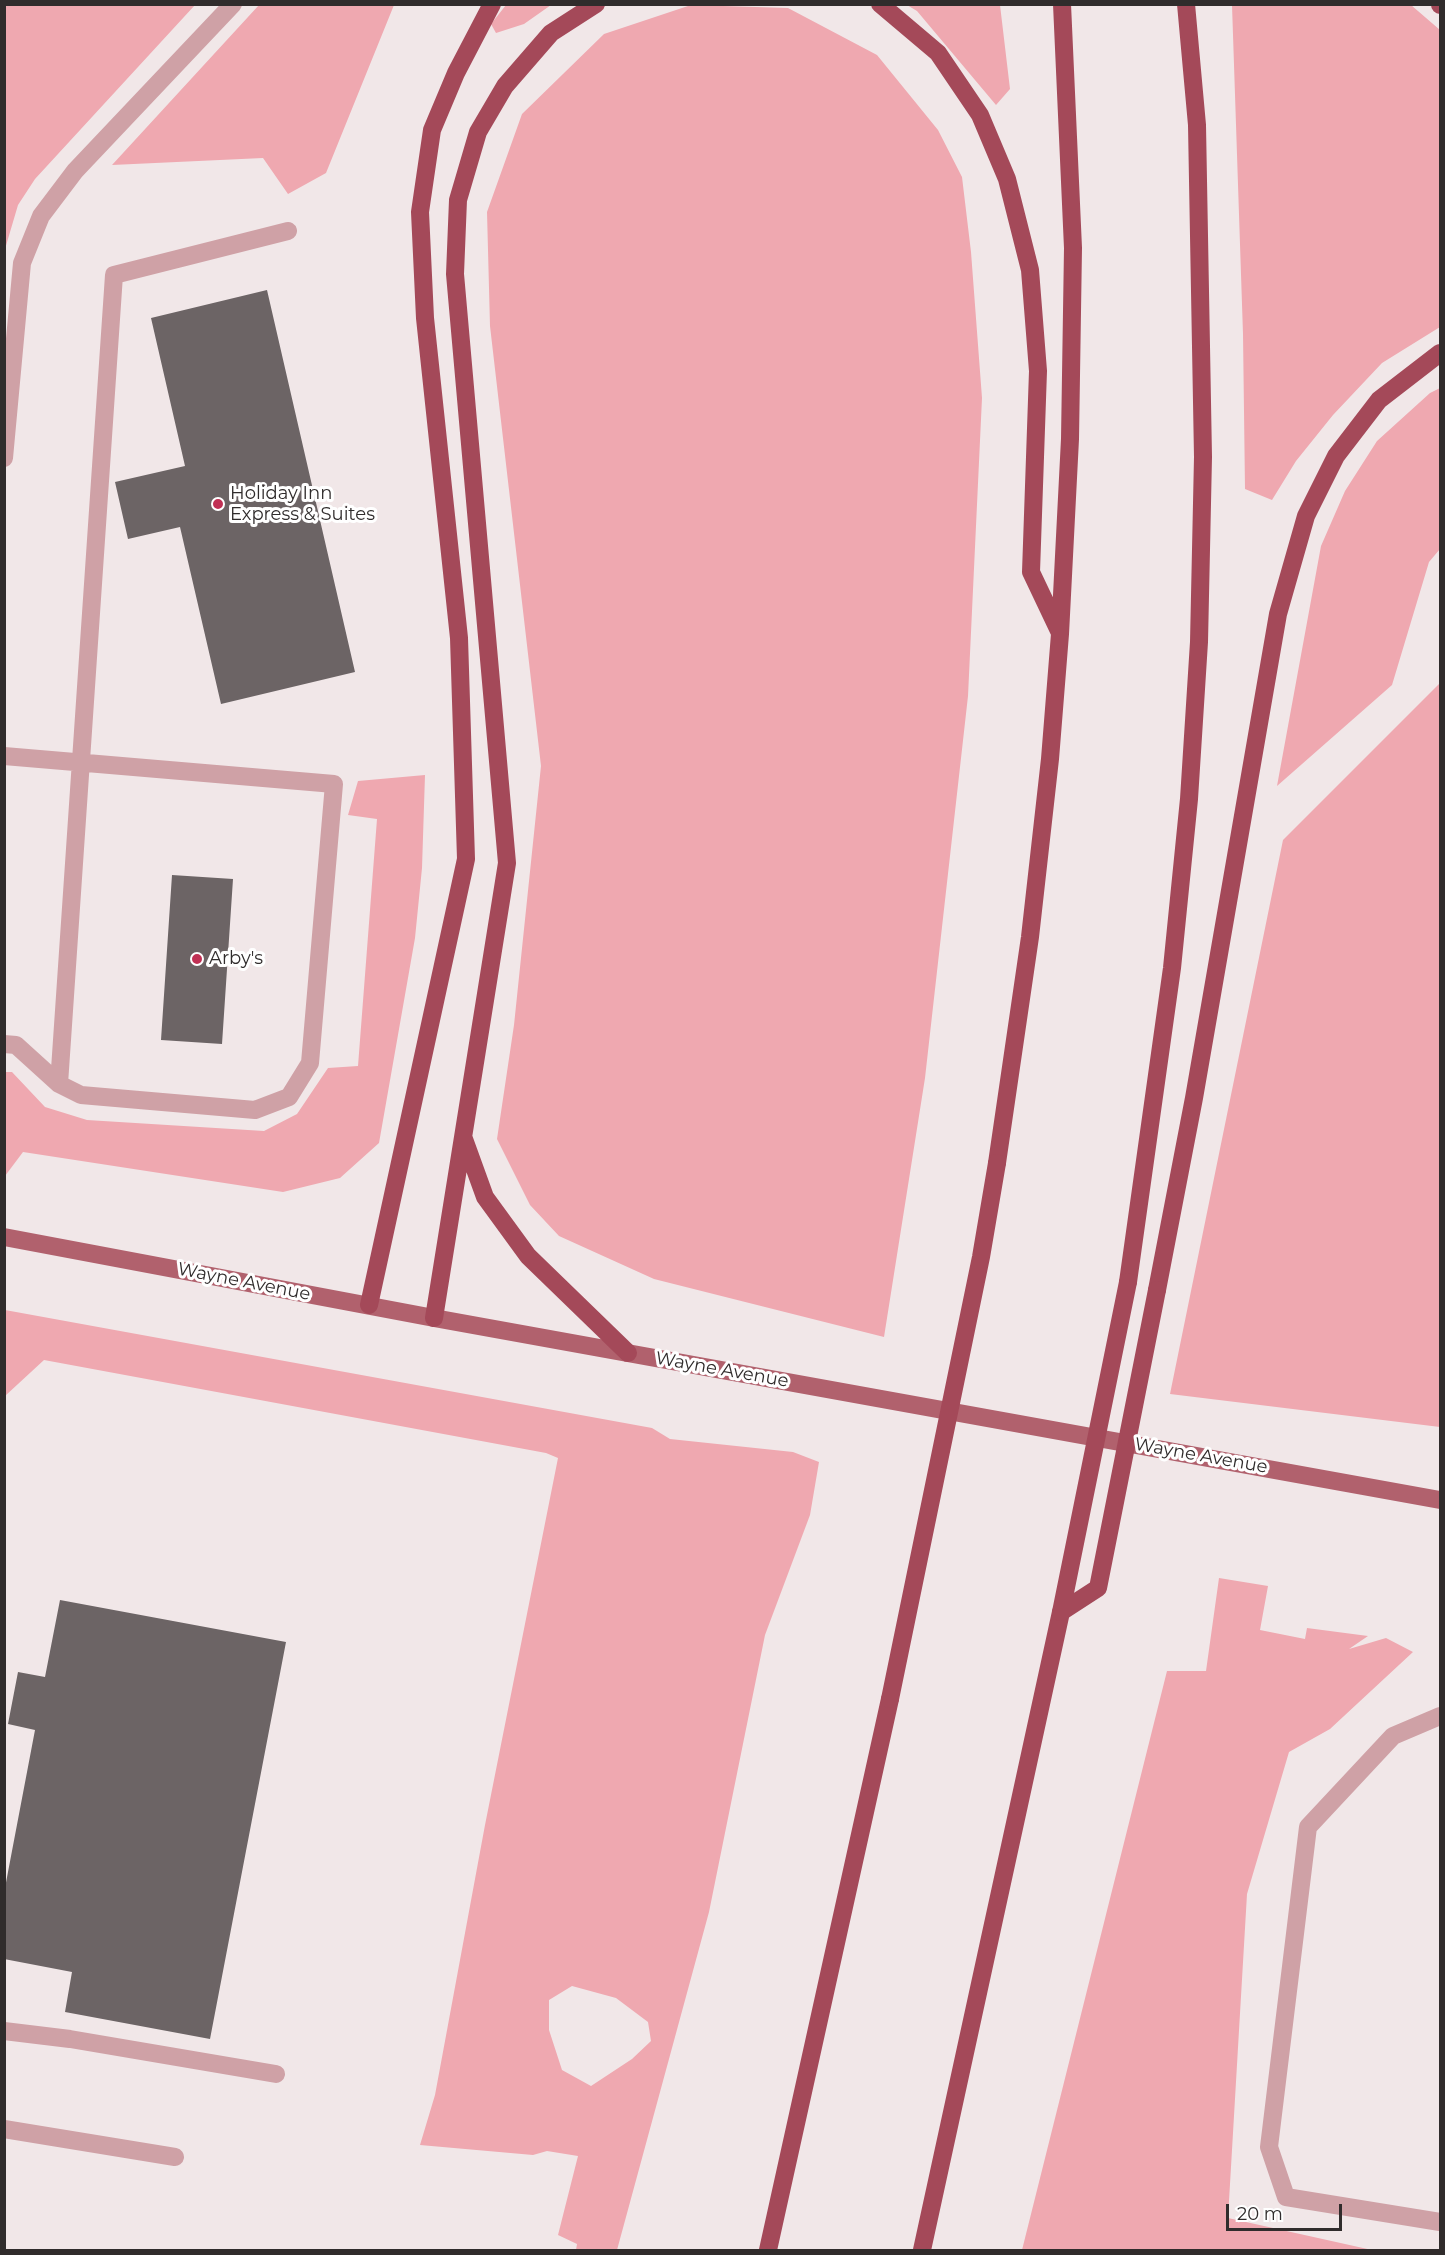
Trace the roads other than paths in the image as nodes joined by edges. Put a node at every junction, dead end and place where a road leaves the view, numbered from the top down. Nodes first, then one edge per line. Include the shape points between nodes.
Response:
1 (233, 4) edge
2 (492, 4) edge
3 (597, 4) edge
4 (880, 4) edge
5 (1062, 4) edge
6 (1186, 4) edge
7 (288, 231) dead end
8 (1440, 353) edge
9 (7, 391) edge
10 (4, 459) edge
11 (1060, 634) junction
12 (4, 756) edge
13 (80, 762) junction
14 (4, 1044) edge
15 (59, 1084) junction
16 (463, 1137) junction
17 (4, 1237) edge
18 (369, 1305) junction
19 (434, 1318) junction
20 (628, 1353) junction
21 (1440, 1500) edge
22 (1061, 1612) junction
23 (1440, 1716) edge
24 (4, 2031) edge
25 (276, 2074) dead end
26 (4, 2128) edge
27 (175, 2157) dead end
28 (1440, 2222) edge
29 (768, 2250) edge
30 (922, 2250) edge

1 - 9 lane via 75,171 41,216 22,262
2 - 18 highway via 432,130 420,212 425,318 459,638 466,859
3 - 16 highway via 552,33 505,87 478,132 458,200 455,274 507,863
4 - 11 highway via 938,53 980,115 1007,179 1030,270 1038,371 1031,572
5 - 11 highway via 1073,248 1070,439
6 - 22 highway, bridge via 1197,124 1203,457 1199,642 1189,799 1172,968 1128,1282
7 - 13 lane via 114,275
8 - 22 highway, bridge via 1379,400 1336,456 1306,516 1278,614 1194,1098 1098,1588
9 - 10 lane
11 - 29 highway, bridge via 1030,937 981,1257 890,1699
12 - 13 lane
13 - 15 lane
13 - 15 lane via 334,784 310,1063 289,1097 255,1110 81,1095
14 - 15 lane via 16,1045
16 - 19 highway
16 - 20 highway via 484,1197 528,1256
17 - 18 main road, Wayne Avenue
18 - 19 main road, Wayne Avenue
19 - 20 main road, Wayne Avenue
20 - 21 main road, Wayne Avenue
22 - 30 highway
23 - 28 lane via 1393,1736 1308,1827 1269,2147 1286,2197
24 - 25 lane
26 - 27 lane

